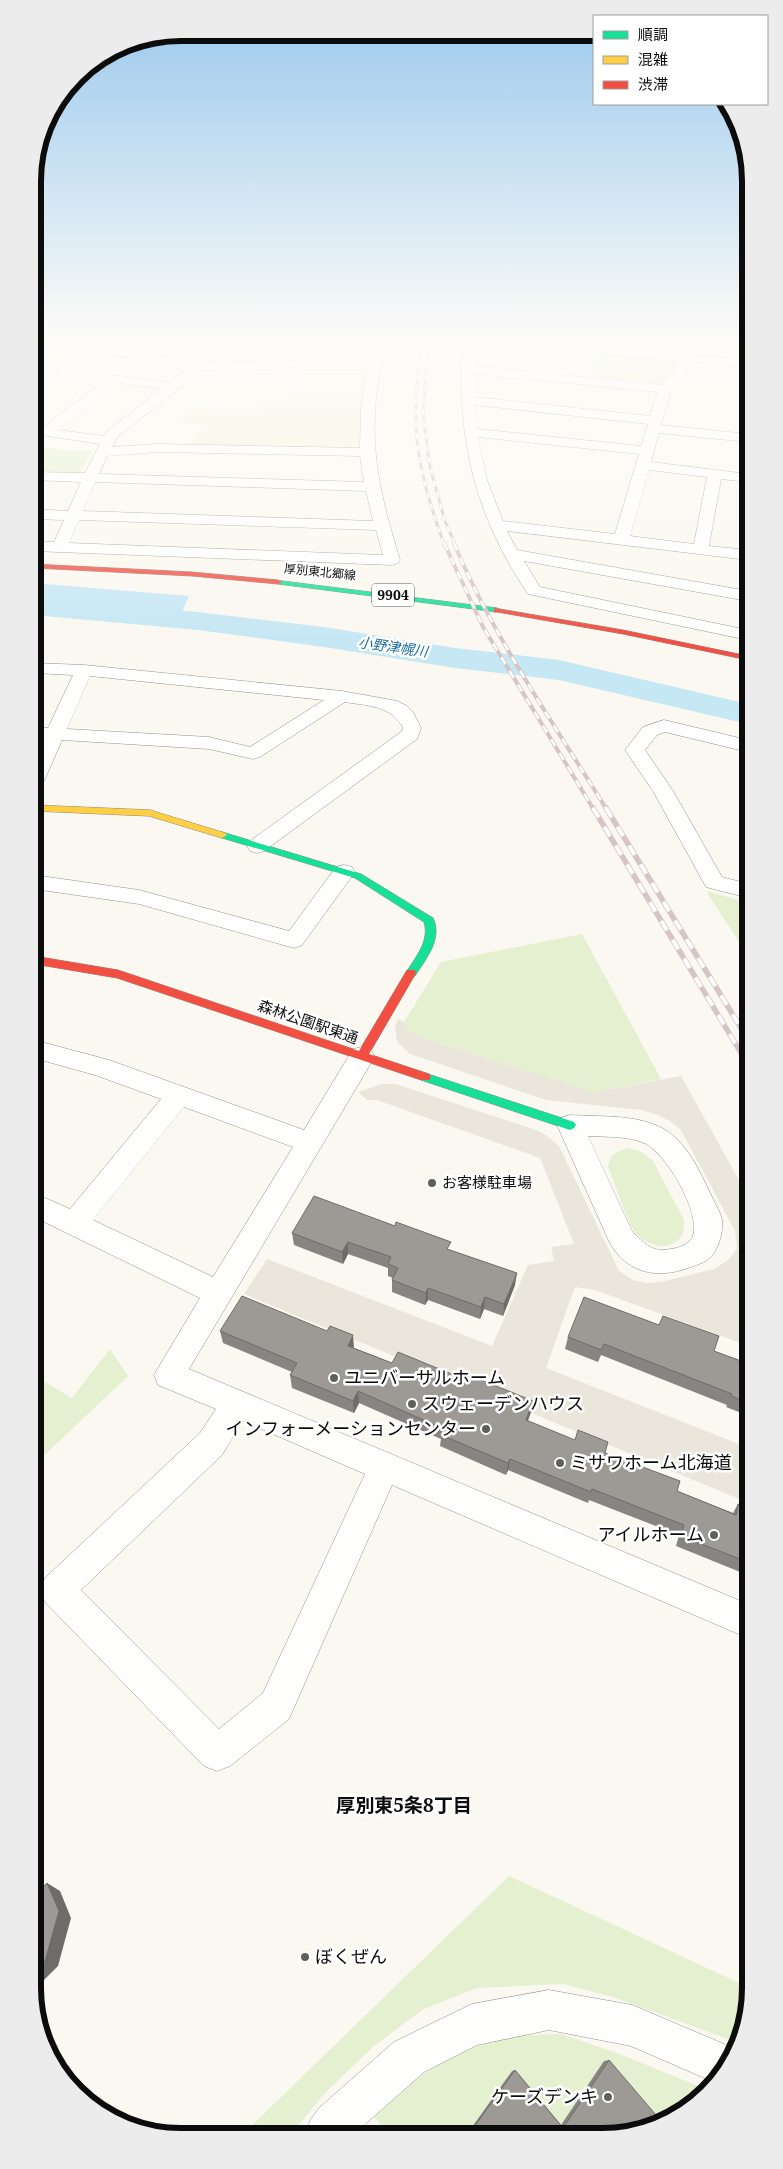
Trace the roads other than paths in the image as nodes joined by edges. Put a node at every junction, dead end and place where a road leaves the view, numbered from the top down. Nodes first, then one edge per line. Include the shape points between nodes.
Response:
1 (74, 439) edge
2 (109, 439) edge
3 (368, 439) edge
4 (472, 439) edge
5 (519, 439) edge
6 (651, 439) edge
7 (105, 447) junction
8 (367, 452) junction
9 (645, 458) junction
10 (715, 474) junction
11 (42, 476) edge
12 (742, 477) edge
13 (89, 478) junction
14 (373, 487) junction
15 (42, 514) edge
16 (75, 516) junction
17 (496, 525) junction
18 (382, 526) junction
19 (621, 540) junction
20 (42, 546) edge
21 (59, 547) junction
22 (701, 550) junction
23 (513, 554) junction
24 (742, 554) edge
25 (42, 555) edge
26 (42, 566) edge
27 (313, 575) dead end
28 (742, 595) edge
29 (561, 609) dead end
30 (742, 634) edge
31 (742, 645) edge
32 (742, 657) edge
33 (42, 668) edge
34 (84, 670) junction
35 (342, 696) junction
36 (42, 733) edge
37 (56, 734) junction
38 (742, 744) edge
39 (42, 765) edge
40 (42, 808) edge
41 (257, 846) junction
42 (344, 872) junction
43 (42, 883) edge
44 (742, 889) edge
45 (42, 961) edge
46 (42, 1051) edge
47 (362, 1056) junction
48 (179, 1095) junction
49 (570, 1125) junction
50 (309, 1142) junction
51 (41, 1208) edge
52 (74, 1224) junction
53 (217, 1293) junction
54 (237, 1404) junction
55 (384, 1467) junction
56 (741, 1618) edge
57 (720, 2063) edge
58 (330, 2128) edge

1 - 7 street
2 - 7 street
3 - 8 street
4 - 17 street via 479,477
5 - 9 street
6 - 9 street
7 - 8 street
7 - 13 street
8 - 14 street
9 - 10 street
9 - 19 street
10 - 12 street
10 - 22 street
11 - 13 street
13 - 14 street
13 - 16 street
14 - 18 street
15 - 16 street
16 - 18 street
16 - 21 street
17 - 19 street
17 - 23 street
18 - 21 street via 392,560
19 - 22 street
20 - 21 street
22 - 24 street
23 - 28 street
23 - 30 street via 534,591
25 - 27 main road, 厚別東北郷線
26 - 32 main road, 厚別東北郷線 / 9904 via 234,577 386,594 514,612
29 - 31 main road
33 - 34 street
34 - 35 street
34 - 37 street
35 - 37 street via 253,753 209,744
35 - 41 street via 400,710 412,728 410,735
36 - 37 street
37 - 39 street
38 - 44 street via 664,726 650,731 635,750 663,791 714,882
40 - 41 main road via 150,812
41 - 42 main road
42 - 43 street via 294,940 139,897
42 - 47 main road via 358,876 429,920 433,929 429,943
45 - 47 main road, 森林公園駅東通 via 118,974
46 - 48 street via 83,1061
47 - 49 main road, 森林公園駅東通
47 - 50 street
48 - 50 street
48 - 52 street
49 - 49 street via 636,1131 650,1134 665,1143 676,1156 708,1218 705,1243 697,1253 669,1263 649,1261 634,1252 622,1239
50 - 53 street
51 - 52 street
52 - 53 street
53 - 54 street via 169,1375
54 - 55 street
54 - 55 street via 211,1444 57,1590 217,1753 276,1706
55 - 56 street
57 - 58 street via 632,2026 549,2010 472,2025 409,2058

